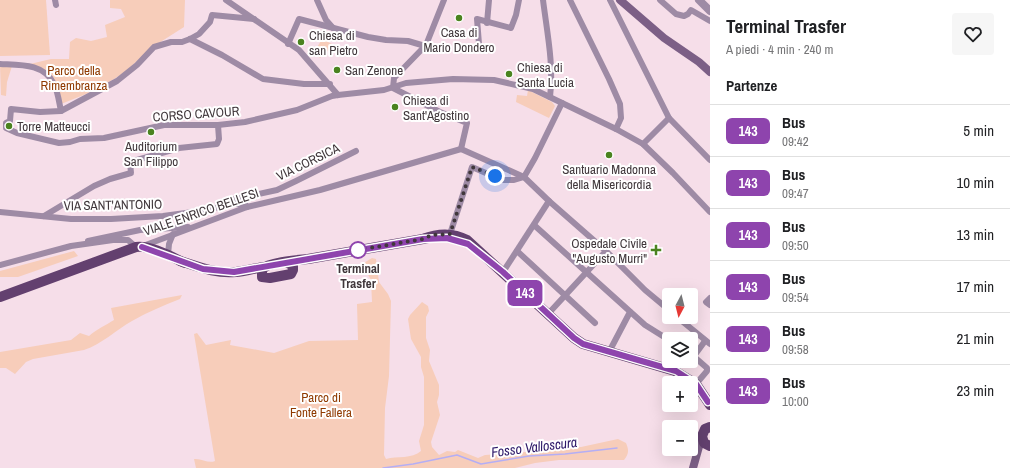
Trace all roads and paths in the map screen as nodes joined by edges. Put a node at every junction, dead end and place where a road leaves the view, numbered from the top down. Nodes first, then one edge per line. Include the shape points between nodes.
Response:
1 (226, 0) edge
2 (317, 0) edge
3 (444, 0) edge
4 (489, 0) edge
5 (518, 0) edge
6 (543, 0) edge
7 (570, 0) edge
8 (610, 0) edge
9 (620, 0) edge
10 (660, 0) edge
11 (699, 0) edge
12 (710, 11) edge
13 (254, 19) junction
14 (710, 21) edge
15 (487, 23) junction
16 (334, 28) junction
17 (190, 39) junction
18 (288, 44) junction
19 (479, 44) dead end
20 (425, 46) junction
21 (0, 64) edge
22 (710, 72) edge
23 (330, 84) junction
24 (393, 88) junction
25 (338, 95) junction
26 (550, 97) junction
27 (562, 103) junction
28 (61, 111) junction
29 (669, 118) junction
30 (218, 125) junction
31 (616, 129) junction
32 (642, 144) junction
33 (461, 149) junction
34 (356, 151) dead end
35 (710, 160) edge
36 (524, 177) junction
37 (549, 201) junction
38 (230, 205) junction
39 (247, 207) junction
40 (0, 212) edge
41 (710, 212) edge
42 (44, 216) junction
43 (534, 225) junction
44 (192, 227) junction
45 (173, 234) junction
46 (450, 234) junction
47 (423, 239) junction
48 (71, 246) junction
49 (143, 248) junction
50 (517, 251) junction
51 (606, 251) junction
52 (168, 255) junction
53 (308, 259) junction
54 (490, 261) junction
55 (286, 262) junction
56 (186, 263) junction
57 (0, 265) edge
58 (263, 272) junction
59 (503, 272) junction
60 (586, 272) junction
61 (291, 274) junction
62 (564, 295) junction
63 (0, 297) edge
64 (662, 304) edge
65 (630, 312) junction
66 (548, 314) junction
67 (595, 323) dead end
68 (686, 324) edge
69 (662, 336) edge
70 (708, 342) edge
71 (698, 350) edge
72 (609, 352) junction
73 (698, 360) edge
74 (684, 376) edge
75 (698, 382) edge
76 (698, 387) edge
77 (709, 405) edge
78 (710, 426) edge
79 (702, 436) junction
80 (709, 446) edge
81 (698, 450) edge
82 (698, 453) edge
83 (696, 456) edge
84 (693, 468) edge

1 - 13 street
2 - 16 street via 326,20
3 - 20 street
4 - 15 street
5 - 15 street via 511,28
6 - 26 street via 550,60
7 - 31 street via 620,104 621,118
8 - 29 street
9 - 22 main road via 664,38
10 - 14 street via 676,14 684,16 691,10
11 - 12 street
13 - 17 street via 212,15 210,22 199,34
13 - 18 street
15 - 19 street via 477,19
16 - 18 street via 299,19
16 - 20 street via 368,37 408,41
17 - 23 street via 222,54 263,79
17 - 28 street via 154,47 117,82
18 - 23 street via 299,50
20 - 24 street via 394,78
21 - 28 street via 30,67 44,72 54,84
23 - 25 street
24 - 25 street, CORSO CAVOUR
24 - 26 street, CORSO CAVOUR via 406,83 477,79 494,80 533,89
24 - 33 street via 467,123
25 - 30 street, CORSO CAVOUR via 268,118
26 - 27 street, CORSO CAVOUR
27 - 31 street, CORSO CAVOUR
27 - 36 street
28 - 30 street, CORSO CAVOUR via 11,109 10,121 6,123 6,128 59,142 104,138 164,125
29 - 32 street
29 - 35 street
30 - 42 street via 217,144 179,148 130,162 131,173 94,186
31 - 32 street, CORSO CAVOUR
32 - 41 street, CORSO CAVOUR
33 - 36 street
33 - 39 street, VIALE ENRICO BELLESI via 327,188
34 - 38 street, VIA CORSICA via 277,190 226,201
36 - 37 street
36 - 46 street via 502,180 472,167
37 - 43 street
37 - 51 street
38 - 39 street via 245,204
38 - 42 street, VIA SANT'ANTONIO via 163,216 118,219
39 - 44 street, VIALE ENRICO BELLESI
40 - 42 street, VIA SANT'ANTONIO
43 - 50 street
43 - 60 street
44 - 45 street, VIALE ENRICO BELLESI
44 - 48 street via 140,230 95,238
45 - 49 street, VIALE ENRICO BELLESI
45 - 52 street
46 - 47 main road via 432,235
46 - 54 main road via 467,240
47 - 53 main road
47 - 54 main road via 447,238 468,244
48 - 49 street via 124,239
48 - 57 street
49 - 52 main road
49 - 56 main road
49 - 63 main road, VIALE ENRICO BELLESI
50 - 59 street
50 - 62 street
51 - 60 street
51 - 64 street
52 - 56 main road
53 - 55 main road
53 - 61 main road
54 - 59 main road
55 - 58 main road
55 - 61 main road via 294,266
56 - 58 main road via 218,272
58 - 61 main road via 270,278
59 - 66 main road
60 - 62 street
60 - 65 street
62 - 66 street
62 - 67 street
65 - 69 street
65 - 72 street
66 - 72 main road via 583,344
68 - 70 street
70 - 71 street
72 - 74 main road via 676,371
73 - 75 street via 707,368
76 - 77 main road
78 - 79 main road
79 - 80 main road via 703,441
79 - 81 main road
80 - 82 main road via 703,447
83 - 84 main road

